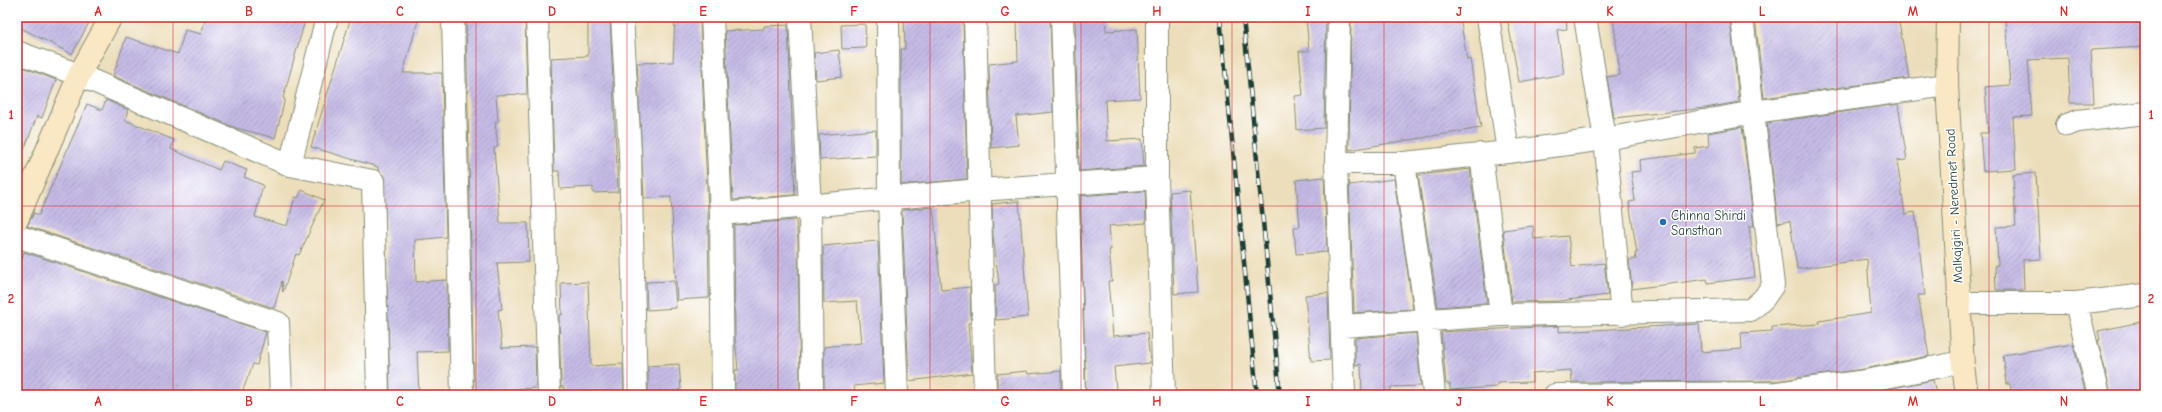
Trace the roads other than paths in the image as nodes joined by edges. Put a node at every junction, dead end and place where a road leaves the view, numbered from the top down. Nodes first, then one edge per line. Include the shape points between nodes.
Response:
1 (110, 17) edge
2 (327, 17) edge
3 (453, 17) edge
4 (537, 17) edge
5 (622, 17) edge
6 (712, 17) edge
7 (800, 17) edge
8 (888, 17) edge
9 (975, 17) edge
10 (1062, 17) edge
11 (1157, 17) edge
12 (1339, 17) edge
13 (1488, 17) edge
14 (1585, 17) edge
15 (1742, 17) edge
16 (1948, 17) edge
17 (17, 52) edge
18 (79, 75) junction
19 (1947, 85) junction
20 (1754, 112) junction
21 (2145, 113) edge
22 (2067, 125) dead end
23 (1605, 139) junction
24 (1508, 152) junction
25 (1481, 154) junction
26 (1336, 163) junction
27 (1404, 163) junction
28 (290, 166) junction
29 (1157, 178) junction
30 (1067, 183) junction
31 (978, 190) junction
32 (888, 199) junction
33 (810, 207) junction
34 (721, 214) junction
35 (17, 220) edge
36 (17, 236) edge
37 (2145, 295) edge
38 (2076, 302) junction
39 (1959, 303) junction
40 (1622, 314) junction
41 (1501, 315) junction
42 (1427, 321) junction
43 (1343, 326) junction
44 (1962, 362) junction
45 (1867, 388) edge
46 (1778, 394) edge
47 (281, 395) edge
48 (378, 395) edge
49 (462, 395) edge
50 (549, 395) edge
51 (636, 395) edge
52 (723, 395) edge
53 (812, 395) edge
54 (897, 395) edge
55 (985, 395) edge
56 (1074, 395) edge
57 (1164, 395) edge
58 (1344, 395) edge
59 (1434, 395) edge
60 (1555, 395) edge
61 (1608, 395) edge
62 (1694, 395) edge
63 (1967, 395) edge
64 (2099, 395) edge

1 - 18 main road
2 - 28 street
3 - 49 street
4 - 50 street
5 - 51 street via 630,152
6 - 34 street
7 - 33 street
8 - 32 street
9 - 31 street
10 - 30 street
11 - 29 street
12 - 26 street
13 - 24 street
14 - 23 street
15 - 20 street
16 - 19 main road, Malkajgiri - Neredmet Road
17 - 18 street
18 - 28 street
18 - 35 main road
19 - 20 street
19 - 39 main road, Malkajgiri - Neredmet Road
20 - 23 street
20 - 40 street via 1773,285 1751,310
21 - 22 street via 2078,121
23 - 24 street
23 - 40 street
24 - 25 street
25 - 27 street
25 - 41 street
26 - 27 street
26 - 43 street
27 - 42 street
28 - 48 street via 373,181
29 - 30 street
29 - 57 street
30 - 31 street
30 - 56 street
31 - 32 street
31 - 55 street
32 - 33 street
32 - 54 street
33 - 34 street
33 - 53 street
34 - 52 street
36 - 47 street via 278,323
37 - 38 street
38 - 39 street
38 - 64 street
39 - 44 main road, Malkajgiri - Neredmet Road
40 - 41 street
41 - 42 street
42 - 43 street
42 - 59 street
43 - 58 street
44 - 45 street
44 - 63 main road, Malkajgiri - Neredmet Road
45 - 46 street
46 - 62 street
60 - 61 street
61 - 62 street

